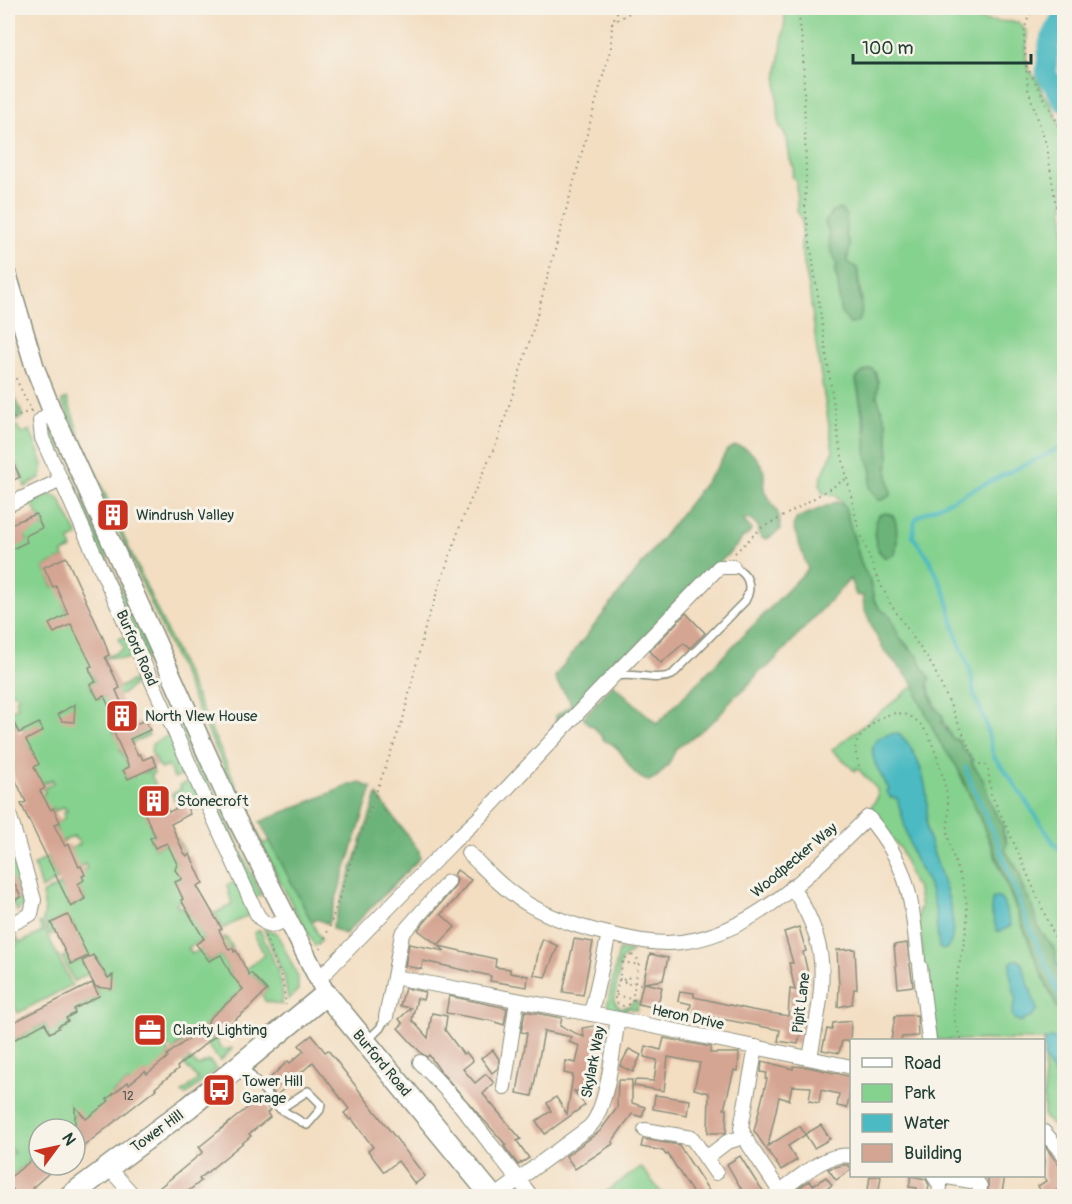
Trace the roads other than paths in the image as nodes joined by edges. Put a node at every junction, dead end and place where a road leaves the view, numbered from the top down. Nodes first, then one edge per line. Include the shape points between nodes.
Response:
1 (8, 277) edge
2 (41, 414) junction
3 (61, 480) junction
4 (8, 505) edge
5 (733, 567) joint
6 (613, 676) junction
7 (8, 813) edge
8 (468, 853) dead end
9 (448, 882) dead end
10 (792, 887) junction
11 (287, 919) junction
12 (8, 926) edge
13 (609, 934) junction
14 (394, 977) junction
15 (322, 987) junction
16 (517, 1001) junction
17 (591, 1014) junction
18 (386, 1017) joint
19 (618, 1019) junction
20 (929, 1039) edge
21 (365, 1042) junction
22 (756, 1047) junction
23 (810, 1058) junction
24 (420, 1062) dead end
25 (242, 1064) junction
26 (850, 1067) edge
27 (504, 1088) dead end
28 (280, 1109) junction
29 (645, 1130) dead end
30 (1045, 1133) edge
31 (744, 1137) junction
32 (1065, 1155) edge
33 (850, 1156) edge
34 (706, 1158) junction
35 (108, 1167) junction
36 (716, 1173) dead end
37 (935, 1177) edge
38 (946, 1177) edge
39 (518, 1180) junction
40 (782, 1194) edge
41 (70, 1197) edge
42 (134, 1197) edge
43 (494, 1197) edge
44 (531, 1197) edge
45 (939, 1197) edge
46 (980, 1197) edge

1 - 2 main road, Burford Road via 35,368
2 - 3 street, Burford Road via 42,438
2 - 11 main road, Burford Road
3 - 4 street
3 - 11 street, Burford Road via 261,921 274,926
5 - 6 street via 719,567
5 - 6 lane via 747,578 748,596 672,675
6 - 15 street via 452,843
7 - 12 street via 34,900 31,914
8 - 13 street, Woodpecker Way via 531,906 560,920
9 - 14 street via 402,934
10 - 13 street, Woodpecker Way via 736,925 694,940 651,942
10 - 20 street, Woodpecker Way via 868,817 904,874 912,906
10 - 23 street, Pipit Lane via 810,919 822,964 823,987
11 - 15 main road, Burford Road
13 - 17 street
14 - 16 street, Heron Drive
14 - 18 street
15 - 21 main road, Burford Road
15 - 25 main road, Tower Hill via 292,1022
16 - 17 street, Heron Drive
16 - 27 street
17 - 19 street, Heron Drive
18 - 21 lane
19 - 22 street, Heron Drive
19 - 39 street, Skylark Way via 597,1119
21 - 43 main road, Burford Road
22 - 23 street, Heron Drive
22 - 31 street via 741,1123
23 - 26 street, Heron Drive
24 - 39 street
25 - 28 lane
25 - 35 main road, Tower Hill
28 - 28 lane via 307,1125 321,1104 308,1090
29 - 34 street via 692,1138
30 - 32 street
31 - 34 street via 728,1142
31 - 40 street
33 - 40 street via 831,1157
34 - 36 street
35 - 41 main road, Tower Hill
35 - 42 street
37 - 45 street via 940,1185
38 - 46 street via 977,1182 981,1186
39 - 43 street, Skylark Way
39 - 44 street

